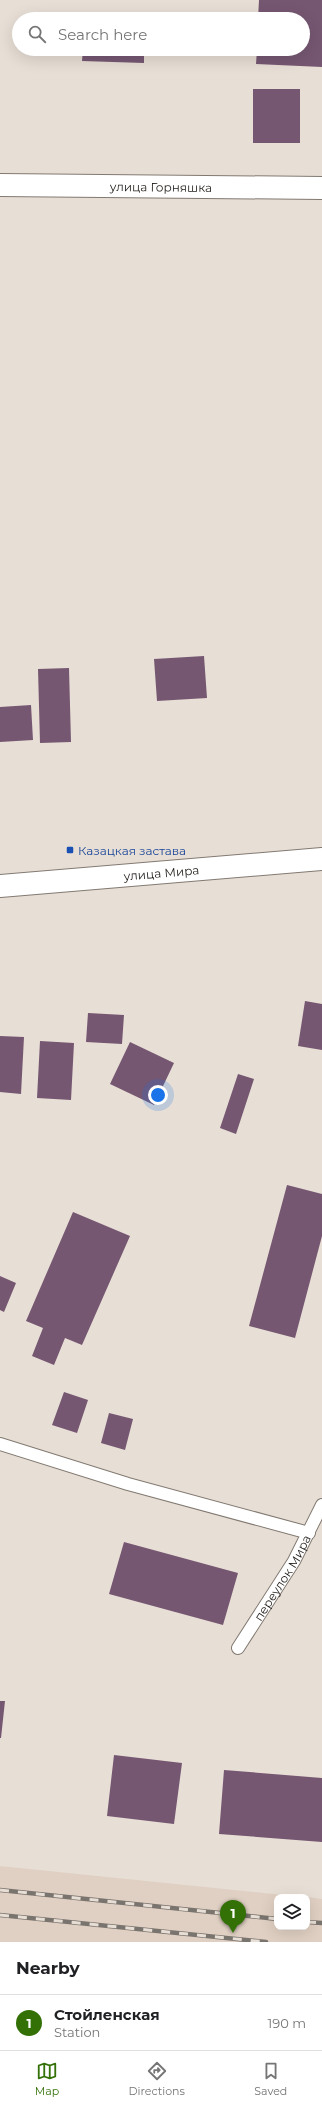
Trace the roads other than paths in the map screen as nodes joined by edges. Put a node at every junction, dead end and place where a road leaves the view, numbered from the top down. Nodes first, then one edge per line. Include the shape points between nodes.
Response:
1 (0, 185) edge
2 (322, 188) edge
3 (322, 858) edge
4 (0, 886) edge
5 (0, 1444) edge
6 (322, 1505) edge
7 (309, 1533) junction
8 (238, 1648) dead end

1 - 2 street, улица Горняшка
3 - 4 street, улица Мира
5 - 7 lane via 128,1484
6 - 7 lane, переулок Мира
7 - 8 lane, переулок Мира

